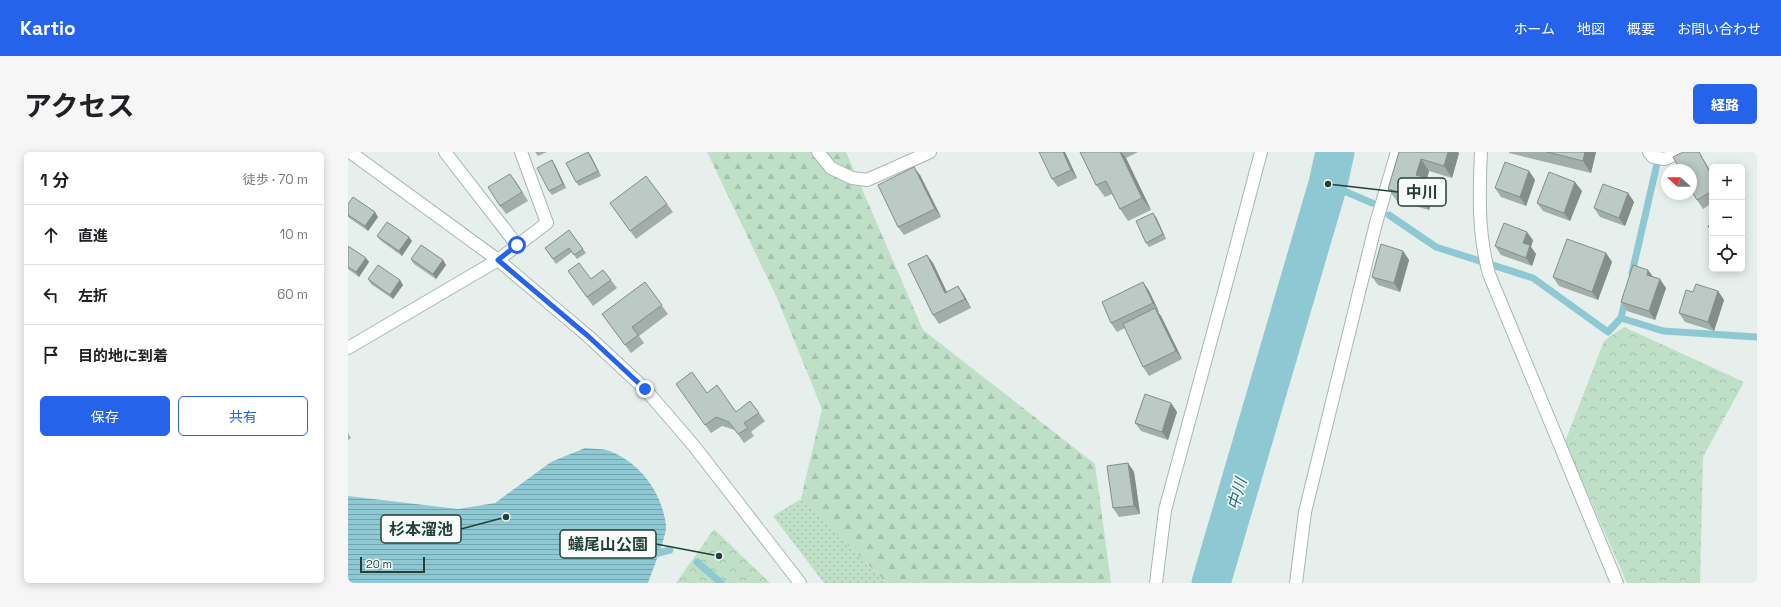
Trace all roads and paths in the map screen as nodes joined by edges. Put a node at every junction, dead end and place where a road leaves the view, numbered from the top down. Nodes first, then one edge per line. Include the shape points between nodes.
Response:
1 (350, 152) edge
2 (445, 152) edge
3 (521, 152) edge
4 (818, 152) edge
5 (930, 152) edge
6 (1261, 152) edge
7 (1397, 152) edge
8 (1481, 152) edge
9 (1680, 152) edge
10 (1656, 156) edge
11 (517, 245) junction
12 (498, 260) junction
13 (348, 348) edge
14 (800, 583) edge
15 (1156, 583) edge
16 (1296, 583) edge
17 (1617, 583) edge

1 - 12 street
2 - 11 street
3 - 11 street via 548,223
4 - 5 street via 831,168 852,178 867,180
6 - 15 street via 1165,510
7 - 16 street via 1376,223 1305,512
8 - 17 street via 1478,199 1483,250 1489,274
9 - 10 street
11 - 12 street
12 - 13 street
12 - 14 street via 588,336 645,389 694,446

